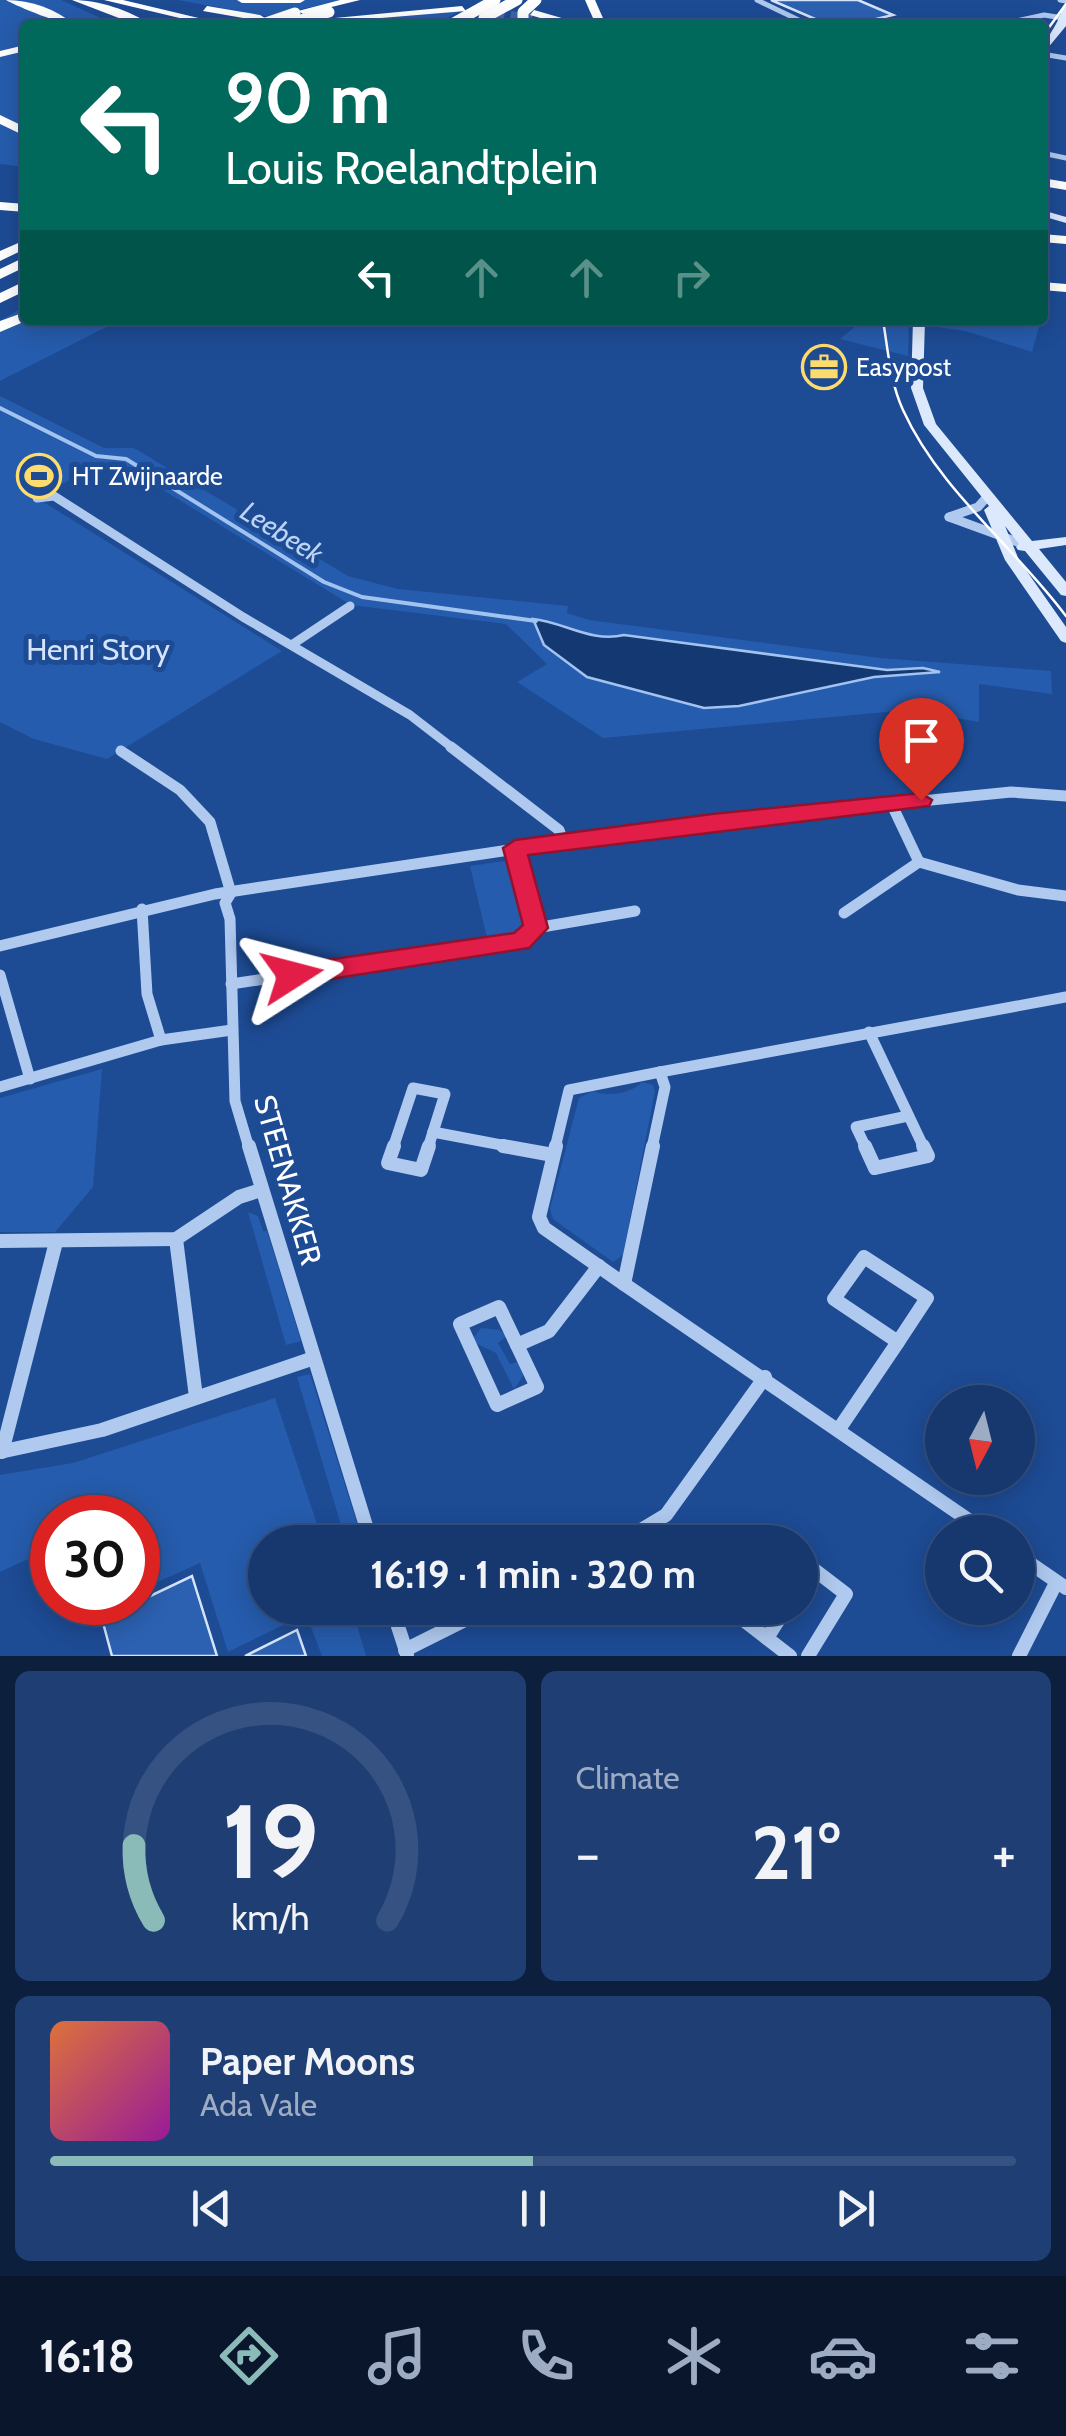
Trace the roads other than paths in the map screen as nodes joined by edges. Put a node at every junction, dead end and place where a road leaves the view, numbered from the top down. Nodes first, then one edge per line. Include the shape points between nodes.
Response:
1 (0, 0) edge
2 (11, 0) edge
3 (75, 0) edge
4 (109, 0) edge
5 (141, 0) edge
6 (165, 0) edge
7 (242, 0) edge
8 (355, 0) edge
9 (495, 0) tunnel mouth
10 (517, 0) edge
11 (757, 0) edge
12 (1064, 7) edge
13 (349, 10) edge
14 (349, 10) edge
15 (349, 10) edge
16 (349, 10) edge
17 (304, 11) edge
18 (46, 20) edge
19 (62, 20) edge
20 (117, 20) edge
21 (136, 20) edge
22 (200, 20) edge
23 (233, 20) edge
24 (251, 20) edge
25 (268, 20) edge
26 (301, 20) edge
27 (459, 20) edge
28 (481, 20) edge
29 (799, 20) edge
30 (1021, 20) edge
31 (1048, 45) edge
32 (918, 325) edge
33 (37, 498) dead end
34 (986, 498) junction
35 (1066, 540) edge
36 (1006, 544) junction
37 (1031, 547) junction
38 (1066, 592) edge
39 (350, 606) dead end
40 (1066, 638) edge
41 (293, 644) junction
42 (121, 751) dead end
43 (1066, 796) edge
44 (892, 803) junction
45 (563, 842) junction
46 (515, 848) junction
47 (918, 862) junction
48 (231, 894) junction
49 (1066, 896) edge
50 (142, 909) junction
51 (635, 911) dead end
52 (844, 913) dead end
53 (536, 928) junction
54 (0, 946) edge
55 (0, 975) edge
56 (231, 984) junction
57 (1066, 996) edge
58 (232, 1030) junction
59 (869, 1032) junction
60 (161, 1040) junction
61 (660, 1072) junction
62 (30, 1078) junction
63 (0, 1087) edge
64 (908, 1116) junction
65 (433, 1132) junction
66 (552, 1155) junction
67 (261, 1190) junction
68 (176, 1239) junction
69 (0, 1241) edge
70 (56, 1242) junction
71 (599, 1266) junction
72 (624, 1284) junction
73 (898, 1342) junction
74 (516, 1345) junction
75 (311, 1359) junction
76 (765, 1377) junction
77 (196, 1396) junction
78 (839, 1429) junction
79 (1, 1452) edge
80 (962, 1515) edge
81 (365, 1525) edge
82 (656, 1525) edge
83 (1035, 1567) edge
84 (818, 1573) edge
85 (1061, 1586) edge
86 (397, 1625) edge
87 (458, 1625) edge
88 (750, 1625) edge
89 (775, 1625) edge
90 (767, 1638) junction
91 (406, 1653) edge
92 (790, 1656) edge
93 (808, 1656) edge
94 (1019, 1656) edge

1 - 18 highway
2 - 19 highway
3 - 20 highway
3 - 21 highway
4 - 22 highway
5 - 23 highway
6 - 24 highway
7 - 17 highway
8 - 17 highway
9 - 27 highway, bridge
10 - 28 highway, bridge
11 - 29 street
12 - 30 street
12 - 31 street via 1063,24
13 - 17 highway, bridge
14 - 15 highway, bridge via 467,6 402,3
16 - 26 highway, bridge
17 - 25 highway, bridge
32 - 34 street via 917,388 924,412
33 - 41 street via 58,493
34 - 36 street
34 - 36 street via 949,517
34 - 37 street
35 - 37 street
36 - 37 street
36 - 40 street
37 - 38 street
39 - 41 street
41 - 45 street via 410,714 559,830
42 - 48 street, STEENAKKER via 180,790 210,822
43 - 44 street via 1011,792
44 - 45 street
44 - 47 street
45 - 46 street
46 - 48 street
46 - 53 street
47 - 49 street
47 - 52 street
48 - 50 street
48 - 56 street, STEENAKKER via 225,903
50 - 54 street
50 - 60 street via 147,994
51 - 53 street
53 - 56 street via 521,941
55 - 62 street
56 - 58 street, STEENAKKER
57 - 59 street
58 - 60 street
58 - 67 street, STEENAKKER via 235,1101
59 - 61 street
59 - 64 street
60 - 62 street
61 - 66 street via 568,1090
61 - 72 street via 665,1087
62 - 63 street
64 - 64 street via 856,1127 875,1168 928,1156
65 - 65 street via 445,1094 413,1088 388,1163 422,1170
65 - 66 street
66 - 71 street via 540,1216 544,1228
67 - 68 street via 223,1206
67 - 75 street, STEENAKKER
68 - 70 street
68 - 77 street
69 - 70 street
70 - 79 street
71 - 72 street
71 - 74 street via 549,1330
72 - 76 street
73 - 73 street via 927,1298 864,1257 834,1299
73 - 78 street
74 - 74 street via 499,1308 460,1324 497,1405 537,1387
75 - 77 street
75 - 81 street, STEENAKKER
76 - 78 street
76 - 82 street
77 - 79 street via 102,1430
78 - 80 street
83 - 85 street
84 - 93 street via 846,1594
85 - 94 street
86 - 91 street
87 - 91 street
88 - 90 street
89 - 90 street
90 - 92 street

